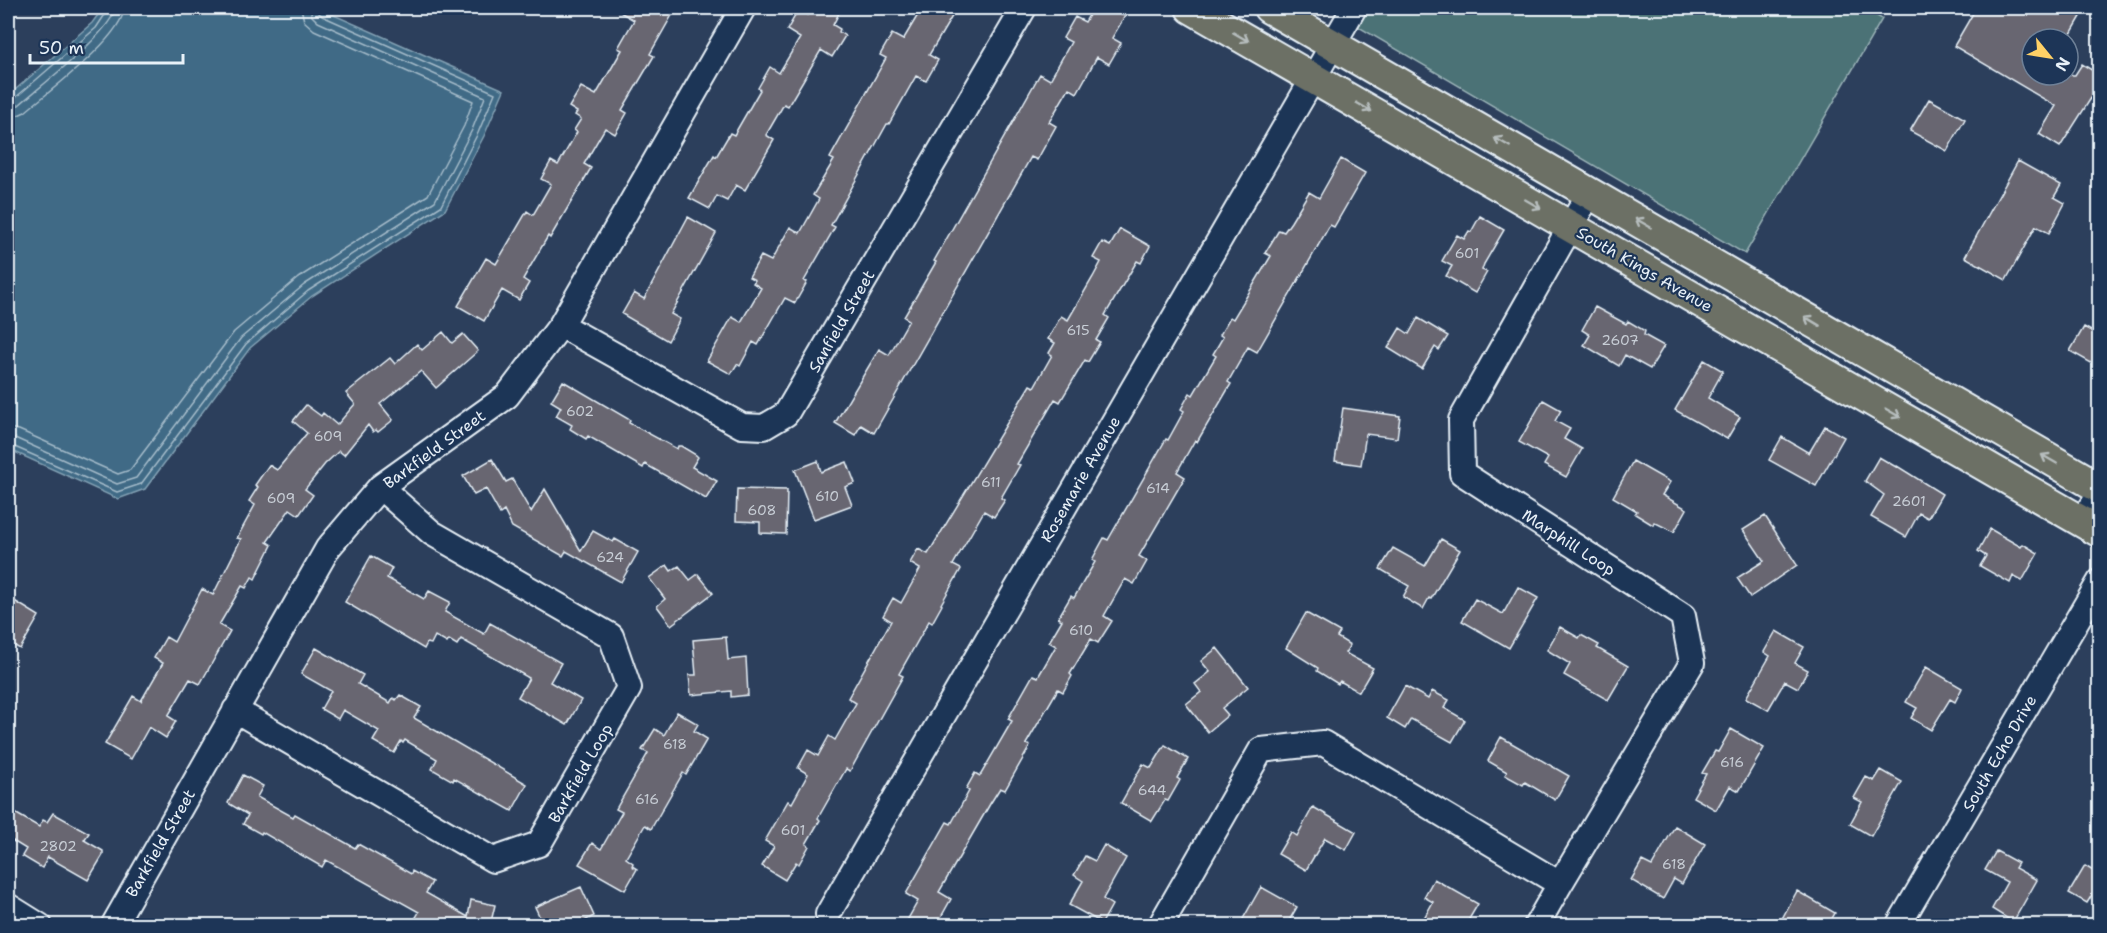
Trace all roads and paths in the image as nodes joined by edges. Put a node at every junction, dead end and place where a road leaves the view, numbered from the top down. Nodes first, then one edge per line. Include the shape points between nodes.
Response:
1 (743, 8) edge
2 (1024, 8) edge
3 (1191, 8) edge
4 (1269, 8) edge
5 (1354, 8) edge
6 (1332, 45) junction
7 (1313, 78) junction
8 (1590, 192) junction
9 (1571, 226) junction
10 (561, 324) junction
11 (1862, 351) junction
12 (1842, 384) junction
13 (380, 487) junction
14 (2100, 488) edge
15 (2100, 494) edge
16 (2091, 527) edge
17 (2100, 581) edge
18 (235, 710) junction
19 (1560, 884) junction
20 (8, 906) edge
21 (828, 914) dead end
22 (40, 926) edge
23 (113, 926) edge
24 (1160, 926) edge
25 (1536, 926) edge
26 (1898, 926) edge

1 - 10 street, Barkfield Street
2 - 10 street, Sanfield Street via 786,414 764,428 742,426
3 -> 7 main road, South Kings Avenue
4 - 6 main road
5 - 6 street, Rosemarie Avenue
6 - 7 street, Rosemarie Avenue
8 -> 6 main road
7 -> 9 main road, South Kings Avenue
7 - 21 street, Rosemarie Avenue
8 - 9 street, Marphill Loop
11 -> 8 main road
9 - 12 main road, South Kings Avenue
9 - 19 street, Marphill Loop via 1461,420 1462,473 1683,616 1692,663
10 - 13 street, Barkfield Street via 507,396
11 - 12 main road
14 -> 11 main road
12 -> 16 main road, South Kings Avenue
13 - 18 street, Barkfield Street via 328,548
13 - 18 street, Barkfield Loop via 432,533 611,636 628,688 539,844 493,860
15 - 16 street
17 - 26 street, South Echo Drive
18 - 23 street, Barkfield Street
19 - 24 street via 1323,743 1261,750
19 - 25 street, Marphill Loop
20 - 22 street

